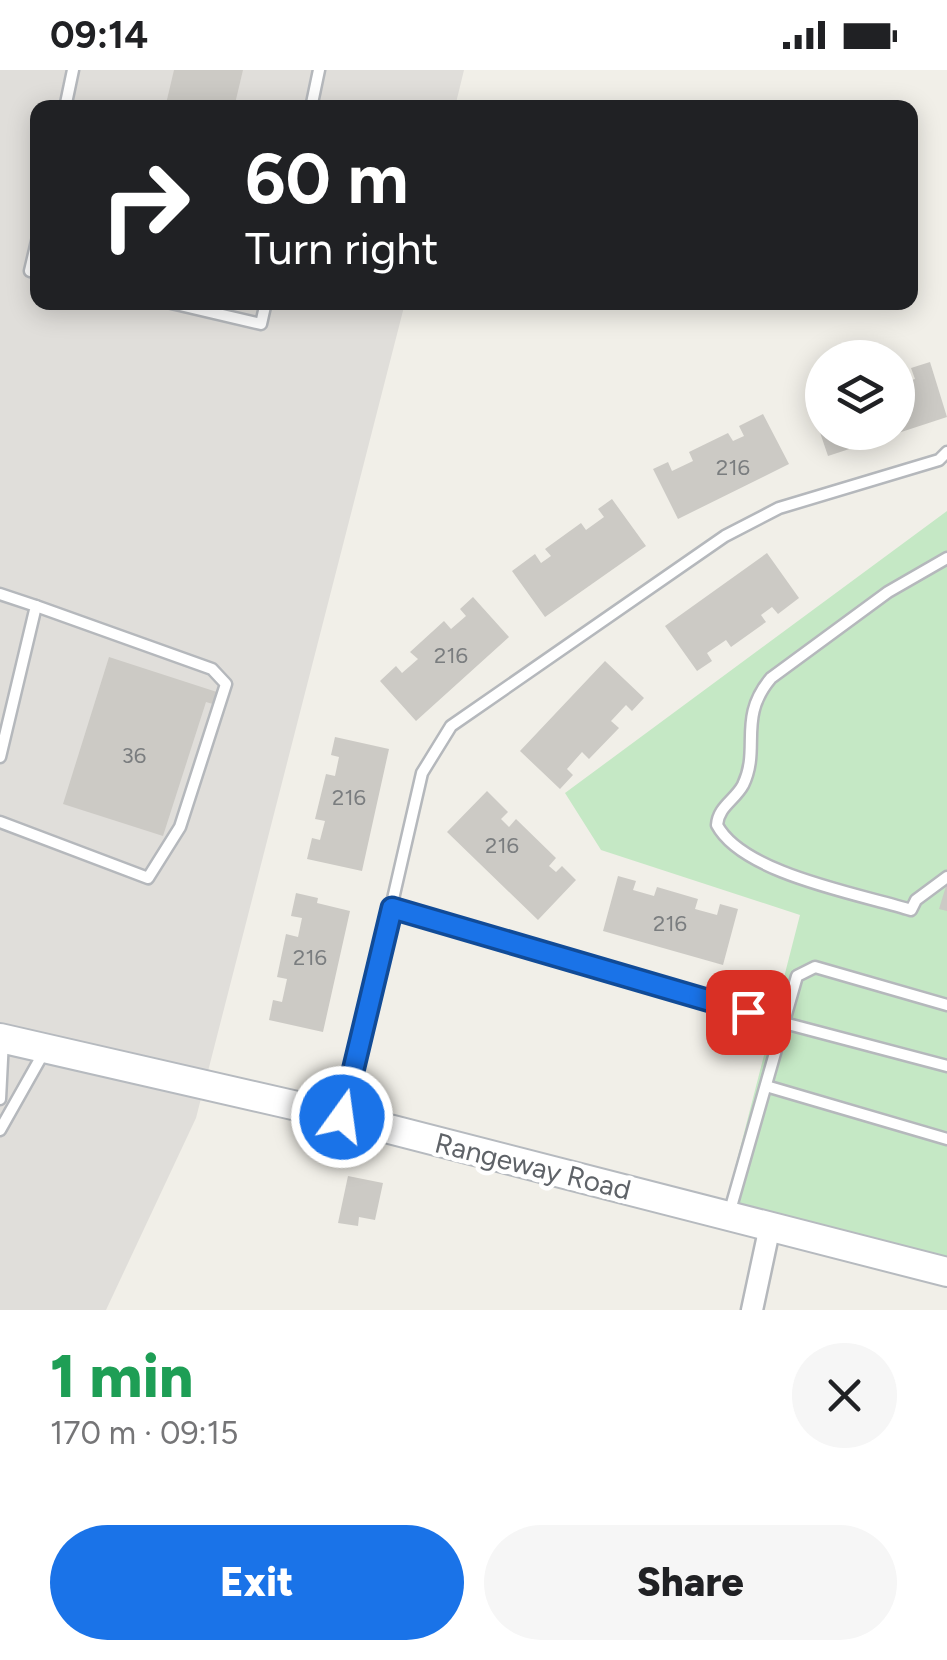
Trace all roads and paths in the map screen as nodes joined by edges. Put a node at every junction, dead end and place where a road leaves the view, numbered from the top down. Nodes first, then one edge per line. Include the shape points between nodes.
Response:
1 (73, 70) edge
2 (319, 70) edge
3 (67, 100) edge
4 (313, 100) edge
5 (202, 310) edge
6 (265, 310) edge
7 (947, 452) edge
8 (947, 558) edge
9 (0, 594) edge
10 (36, 606) junction
11 (0, 757) edge
12 (0, 822) edge
13 (947, 876) edge
14 (392, 908) junction
15 (947, 1004) edge
16 (784, 1023) junction
17 (2, 1039) edge
18 (47, 1048) junction
19 (947, 1066) edge
20 (766, 1086) junction
21 (0, 1100) edge
22 (342, 1117) junction
23 (0, 1130) edge
24 (947, 1139) edge
25 (728, 1216) junction
26 (770, 1226) junction
27 (947, 1272) edge
28 (752, 1310) edge

1 - 3 lane
2 - 4 lane
5 - 6 lane via 262,324
7 - 14 lane via 939,460 779,508 725,536 450,726 422,773
8 - 13 lane via 888,592 760,691 742,788 716,824 730,843 766,864 911,910
9 - 10 lane
10 - 11 lane
10 - 12 lane via 212,669 226,684 180,827 148,878
14 - 16 lane
14 - 22 lane
15 - 16 lane via 815,967 798,976
16 - 19 lane
16 - 20 lane
17 - 18 street, Rangeway Road
17 - 21 lane
18 - 22 street, Rangeway Road
18 - 23 lane
20 - 24 lane
20 - 25 lane
22 - 25 street, Rangeway Road
25 - 26 street, Rangeway Road
26 - 27 street, Rangeway Road
26 - 28 street

